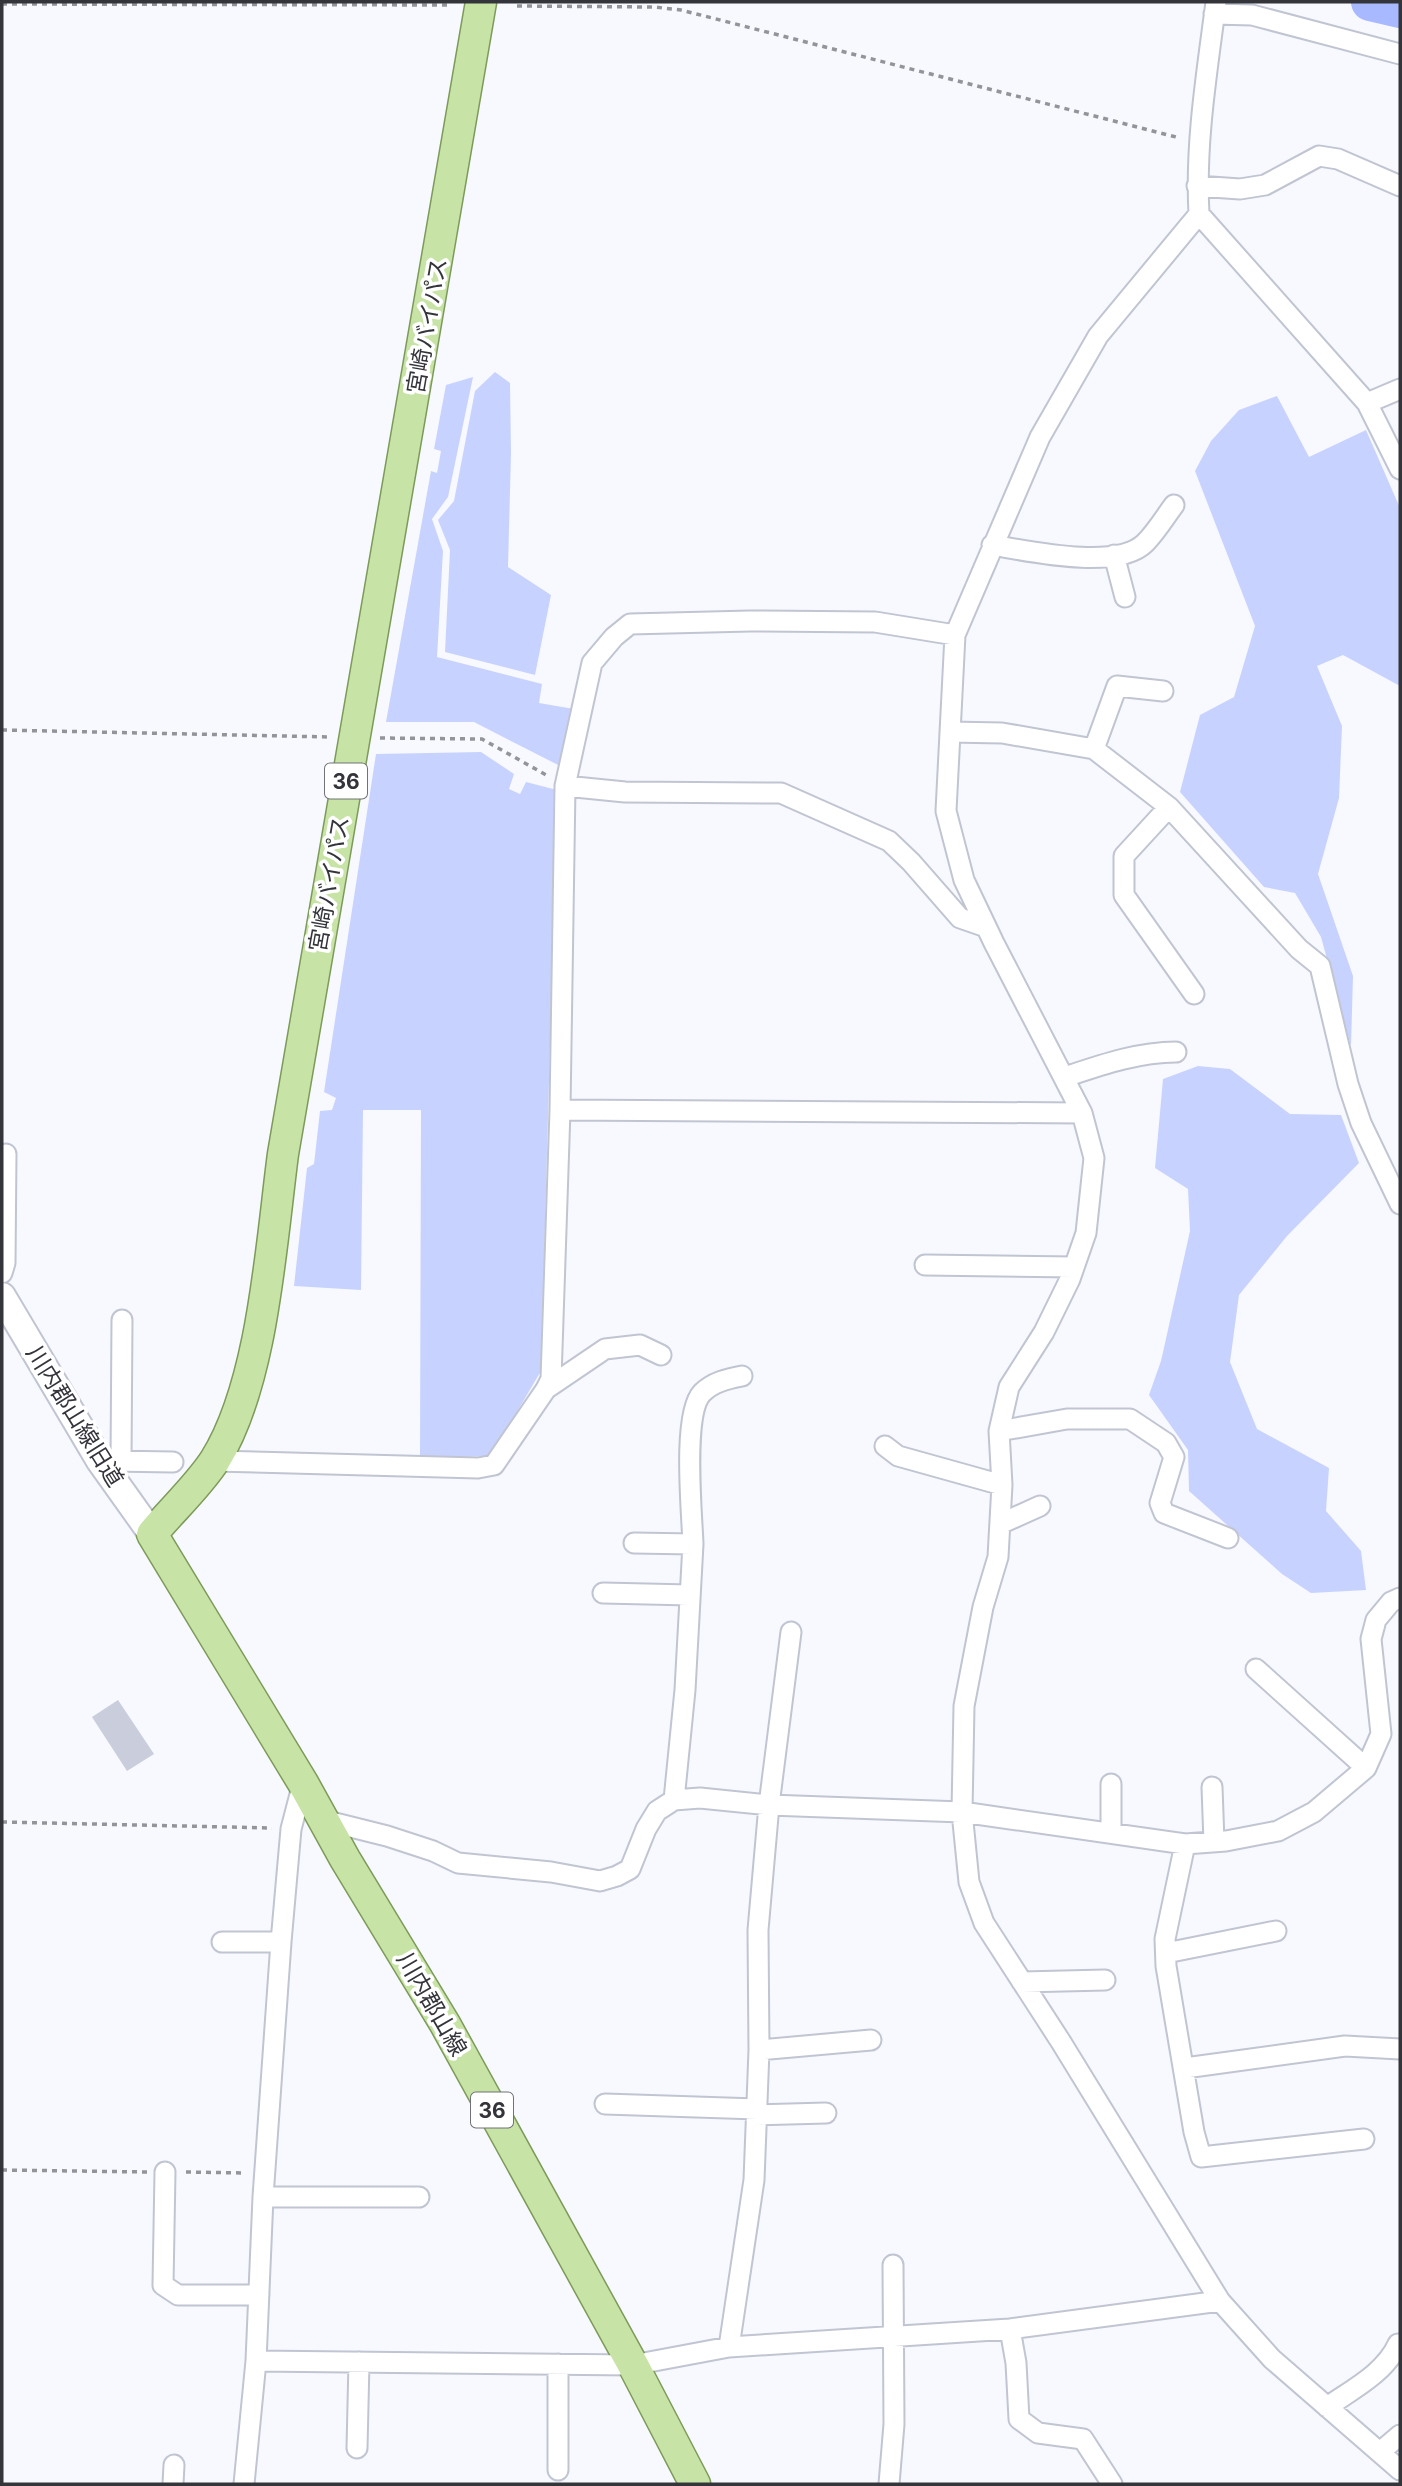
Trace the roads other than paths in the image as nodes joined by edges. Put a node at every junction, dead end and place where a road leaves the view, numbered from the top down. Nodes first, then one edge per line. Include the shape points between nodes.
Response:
1 (481, 2) edge
2 (1215, 8) edge
3 (1400, 54) edge
4 (1197, 186) junction
5 (1400, 186) edge
6 (1199, 214) junction
7 (1400, 389) edge
8 (1367, 403) junction
9 (1400, 469) edge
10 (1174, 505) dead end
11 (992, 545) junction
12 (1114, 555) junction
13 (1125, 597) dead end
14 (955, 635) junction
15 (1163, 691) dead end
16 (950, 732) junction
17 (1094, 749) junction
18 (565, 786) junction
19 (1170, 807) junction
20 (986, 927) junction
21 (1194, 994) dead end
22 (1177, 1052) dead end
23 (1065, 1077) junction
24 (560, 1110) junction
25 (1082, 1112) junction
26 (6, 1154) dead end
27 (1400, 1204) edge
28 (925, 1265) dead end
29 (1074, 1267) junction
30 (2, 1273) edge
31 (2, 1296) edge
32 (122, 1320) dead end
33 (661, 1355) dead end
34 (742, 1376) dead end
35 (546, 1389) junction
36 (999, 1431) junction
37 (885, 1447) dead end
38 (111, 1461) junction
39 (214, 1461) junction
40 (173, 1462) dead end
41 (1002, 1485) junction
42 (1040, 1506) dead end
43 (1000, 1524) junction
44 (152, 1534) junction
45 (1228, 1538) dead end
46 (634, 1543) dead end
47 (693, 1544) junction
48 (603, 1593) dead end
49 (690, 1594) junction
50 (1400, 1598) edge
51 (791, 1632) dead end
52 (1256, 1669) dead end
53 (1366, 1768) junction
54 (303, 1783) junction
55 (1111, 1784) dead end
56 (1212, 1787) dead end
57 (674, 1800) junction
58 (769, 1805) junction
59 (961, 1812) junction
60 (323, 1820) junction
61 (1111, 1833) junction
62 (1214, 1842) junction
63 (1185, 1844) junction
64 (1276, 1931) dead end
65 (222, 1942) dead end
66 (281, 1942) junction
67 (1166, 1953) junction
68 (1105, 1980) dead end
69 (1022, 1982) junction
70 (872, 2040) dead end
71 (1400, 2049) edge
72 (759, 2050) junction
73 (1185, 2068) junction
74 (605, 2104) dead end
75 (757, 2112) junction
76 (826, 2113) dead end
77 (1364, 2139) dead end
78 (165, 2172) road end
79 (263, 2197) junction
80 (419, 2197) dead end
81 (893, 2265) dead end
82 (259, 2295) junction
83 (1220, 2301) junction
84 (1010, 2329) junction
85 (893, 2337) junction
86 (1398, 2344) dead end
87 (729, 2347) junction
88 (256, 2361) junction
89 (359, 2362) junction
90 (558, 2364) junction
91 (633, 2365) junction
92 (1327, 2407) junction
93 (1400, 2435) edge
94 (357, 2448) dead end
95 (1380, 2452) junction
96 (558, 2470) dead end
97 (1400, 2470) edge
98 (244, 2484) edge
99 (695, 2484) edge
100 (889, 2484) edge
101 (1112, 2484) edge

1 - 39 main road, 宮崎バイパス / 36 via 283,1154 251,1368 236,1416
2 - 3 street
2 - 4 street
4 - 5 street via 1240,189 1265,185 1319,156 1338,159
4 - 6 street
6 - 8 street
6 - 11 street via 1098,336 1040,438
7 - 8 street
8 - 9 street
10 - 12 street via 1143,545
11 - 12 street via 1067,556
11 - 14 street
12 - 13 street
14 - 16 street
14 - 18 street via 875,622 630,624 592,663
15 - 17 street via 1117,686
16 - 17 street via 1002,733
16 - 20 street via 946,811 964,880
17 - 19 street
18 - 20 street via 625,793 781,793 889,841 960,918
18 - 24 street
19 - 21 street via 1124,856 1124,895
19 - 27 street via 1299,949 1320,966 1361,1123
20 - 23 street
22 - 23 street via 1107,1063
23 - 25 street
24 - 25 street
24 - 35 street via 551,1379
25 - 29 street via 1094,1158 1086,1233
26 - 30 street
28 - 29 street
29 - 36 street via 1044,1332 1009,1387
31 - 38 street, 川内郡山線旧道
32 - 38 street
33 - 35 street via 640,1345 605,1349
34 - 47 street via 717,1382 700,1395 693,1419 689,1445
35 - 39 street via 494,1465
36 - 41 street
36 - 45 street via 1067,1419 1130,1419 1166,1443 1174,1457 1160,1503 1164,1513
37 - 41 street via 898,1456
38 - 40 street
38 - 44 street, 川内郡山線旧道
39 - 44 main road, 宮崎バイパス / 36
41 - 43 street
42 - 43 street
43 - 59 street via 999,1557 983,1607 964,1706
44 - 54 main road, 川内郡山線 / 36
46 - 47 street
47 - 49 street
48 - 49 street
49 - 57 street
50 - 53 street via 1376,1620 1371,1639 1381,1734
51 - 58 street
52 - 53 street
53 - 62 street via 1314,1812 1279,1830
54 - 60 main road, 川内郡山線 / 36
54 - 66 street via 291,1829
55 - 61 street
56 - 62 street
57 - 58 street
57 - 60 street via 657,1811 630,1869 600,1881 458,1863 433,1850
58 - 59 street
58 - 72 street via 758,1930
59 - 61 street
59 - 69 street via 969,1882 984,1923
60 - 91 main road, 川内郡山線 / 36 via 444,2024
61 - 63 street
62 - 63 street
63 - 67 street
64 - 67 street
65 - 66 street
66 - 79 street
67 - 73 street
68 - 69 street
69 - 83 street
70 - 72 street
71 - 73 street via 1345,2046
72 - 75 street
73 - 77 street via 1201,2157
74 - 75 street
75 - 76 street
75 - 87 street via 754,2180
78 - 82 street via 163,2285 178,2295
79 - 80 street
79 - 82 street
81 - 85 street
82 - 88 street
83 - 84 street
83 - 92 street via 1272,2359
84 - 85 street
84 - 101 street via 1019,2419 1038,2433 1083,2439
85 - 87 street
85 - 100 street
86 - 92 street via 1378,2371
87 - 91 street
88 - 89 street
88 - 98 street
89 - 90 street
89 - 94 street
90 - 91 street
90 - 96 street
91 - 99 main road, 川内郡山線 / 36
92 - 95 street
93 - 95 street
95 - 97 street

